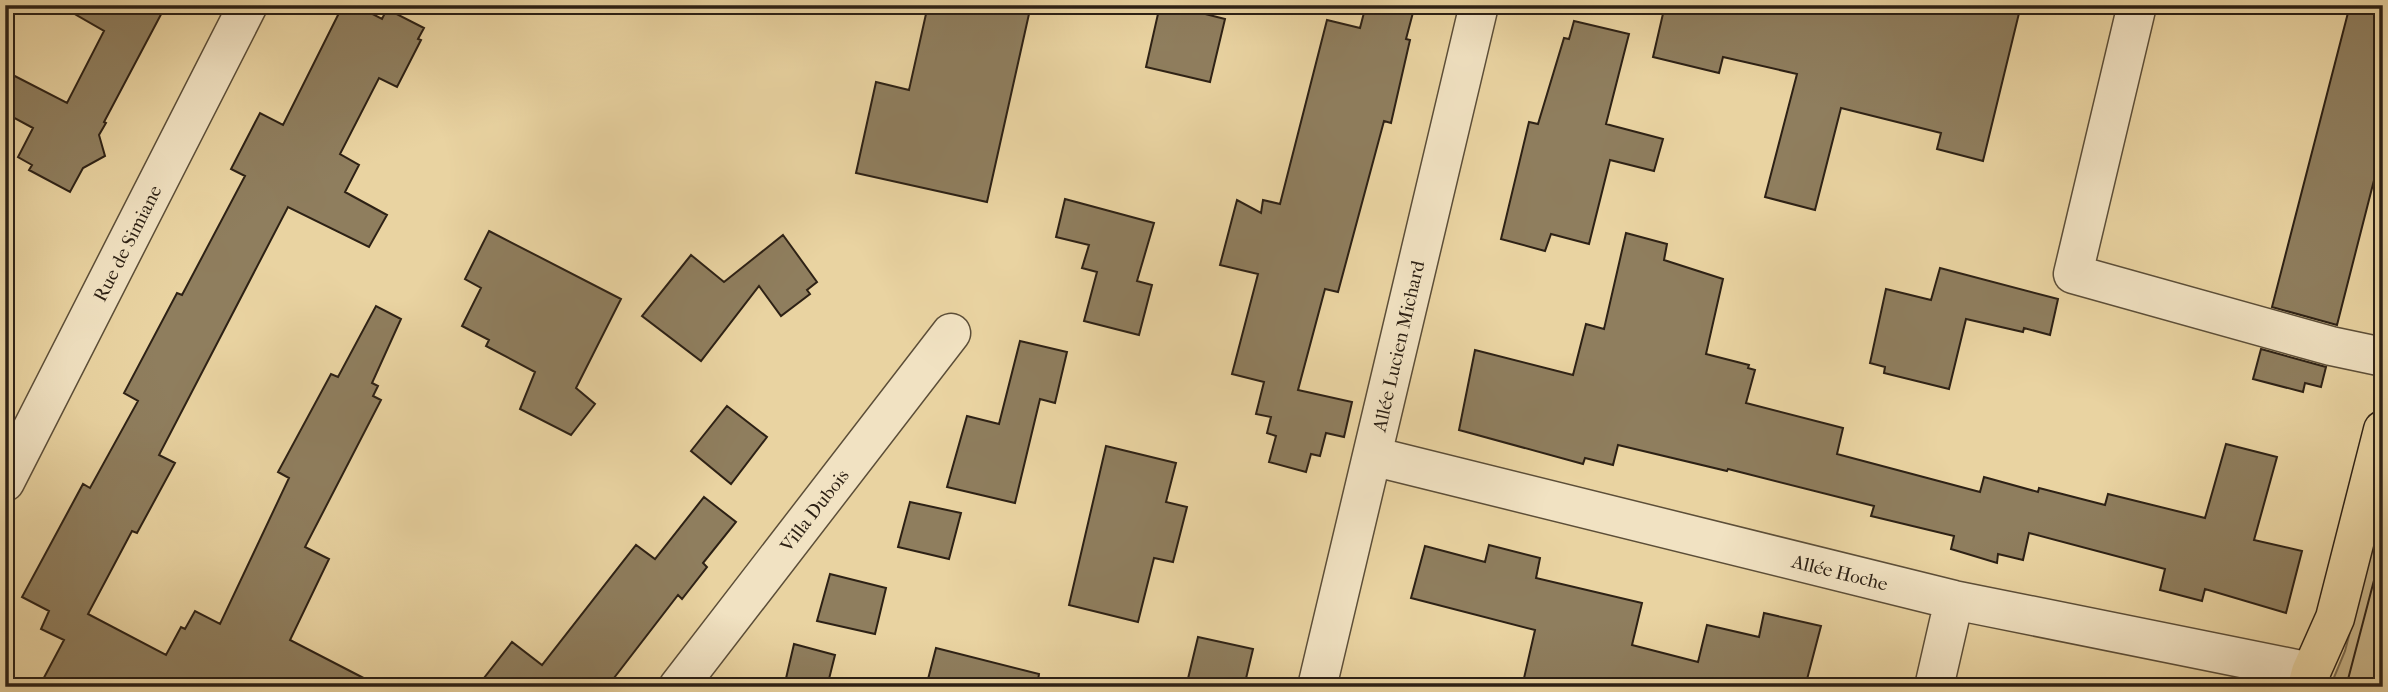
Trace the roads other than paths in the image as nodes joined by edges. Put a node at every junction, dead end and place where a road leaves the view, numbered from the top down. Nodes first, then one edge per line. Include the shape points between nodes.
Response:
1 (248, 5) edge
2 (1479, 5) edge
3 (2137, 5) edge
4 (951, 333) dead end
5 (2383, 358) edge
6 (2383, 430) edge
7 (1372, 456) junction
8 (5, 482) edge
9 (1954, 600) junction
10 (2309, 680) edge
11 (678, 687) edge
12 (1317, 687) edge
13 (1934, 687) edge

1 - 8 street, Rue de Simiane
2 - 7 street, Allée Lucien Michard
3 - 5 street via 2073,274
4 - 11 street, Villa Dubois
6 - 10 main road via 2335,618
7 - 9 street, Allée Hoche
7 - 12 street, Allée Lucien Michard
9 - 10 street, Allée Hoche
9 - 13 street

